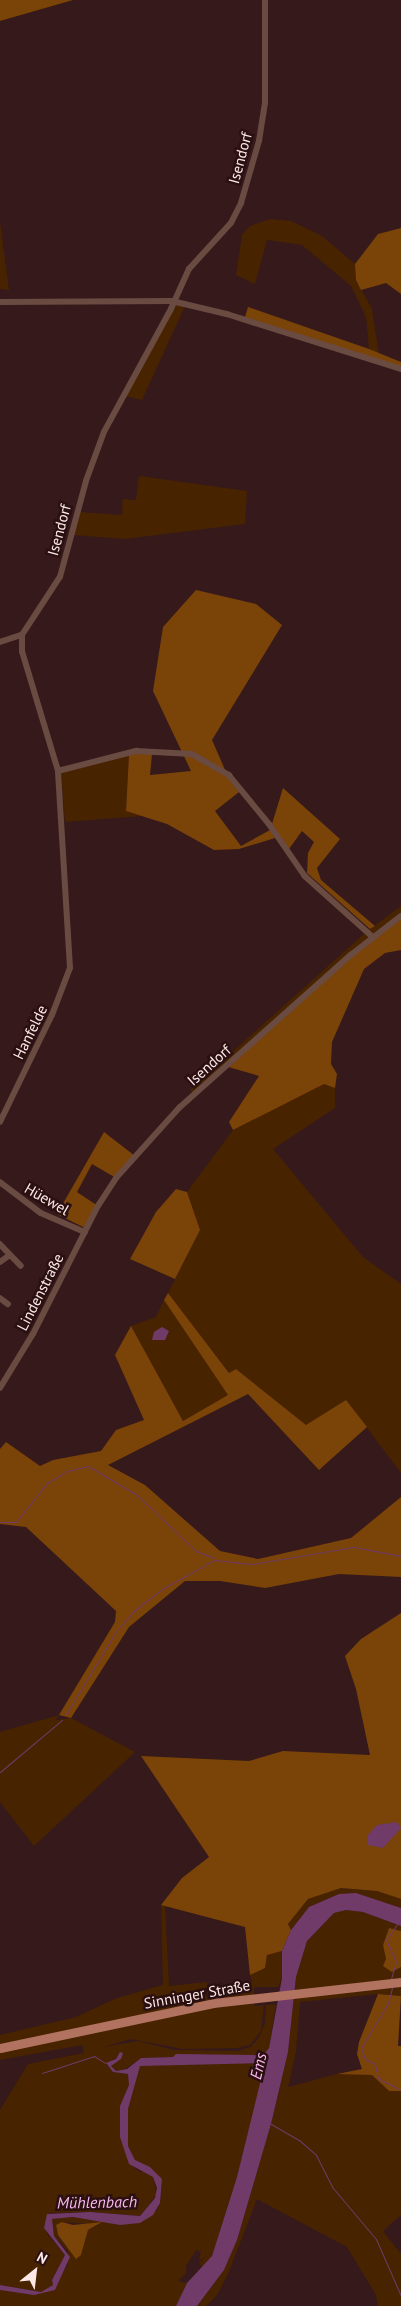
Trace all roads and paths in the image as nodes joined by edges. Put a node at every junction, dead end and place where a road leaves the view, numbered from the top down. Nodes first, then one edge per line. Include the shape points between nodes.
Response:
1 (265, 0) edge
2 (172, 301) junction
3 (0, 302) edge
4 (401, 369) edge
5 (22, 635) junction
6 (0, 642) edge
7 (58, 771) junction
8 (401, 916) edge
9 (373, 937) junction
10 (0, 1122) edge
11 (0, 1182) edge
12 (85, 1232) junction
13 (0, 1244) edge
14 (10, 1255) junction
15 (0, 1262) edge
16 (21, 1266) dead end
17 (0, 1298) edge
18 (8, 1304) dead end
19 (2, 1378) edge
20 (0, 1388) edge
21 (401, 1982) edge
22 (0, 2048) edge

1 - 2 street, Isendorf via 266,103 252,171 231,222 189,270
2 - 3 street
2 - 4 street via 228,314
2 - 5 street, Isendorf via 172,309 104,432 86,481 60,577
5 - 6 street
5 - 7 street via 22,652
7 - 9 street via 136,751 192,754 209,767 229,775 270,825 305,876
7 - 10 street, Hanfelde via 70,948 68,978
8 - 9 street, Isendorf
9 - 12 street, Isendorf via 179,1108 110,1186
11 - 12 street, Hüewel via 41,1213
12 - 19 street, Lindenstraße via 33,1334
13 - 14 street
14 - 15 street
14 - 16 street
17 - 18 street
19 - 20 street, Lindenstraße
21 - 22 main road, Sinninger Straße via 247,1998

